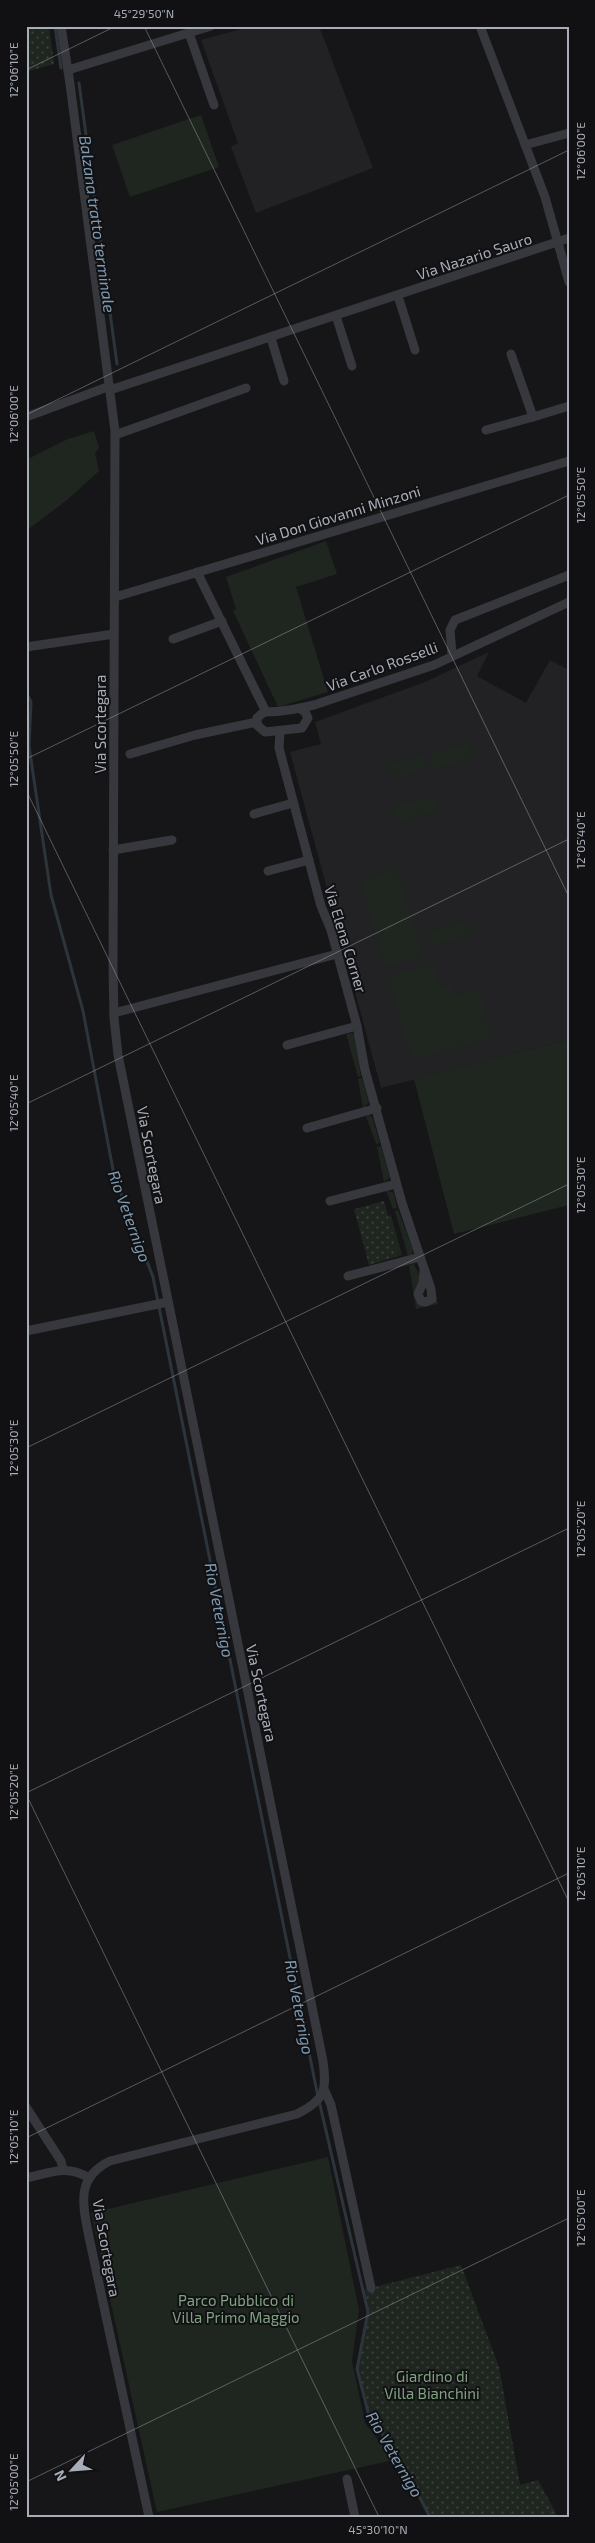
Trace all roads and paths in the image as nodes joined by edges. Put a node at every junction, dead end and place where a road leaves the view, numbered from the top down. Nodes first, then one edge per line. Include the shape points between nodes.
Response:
1 (61, 26) edge
2 (211, 26) edge
3 (480, 26) edge
4 (189, 33) junction
5 (68, 70) junction
6 (214, 105) dead end
7 (569, 133) edge
8 (525, 145) junction
9 (569, 238) edge
10 (559, 242) junction
11 (569, 282) edge
12 (398, 296) junction
13 (336, 316) junction
14 (270, 338) junction
15 (415, 350) dead end
16 (511, 354) dead end
17 (352, 366) dead end
18 (284, 380) dead end
19 (110, 388) junction
20 (246, 388) dead end
21 (569, 406) edge
22 (26, 417) edge
23 (533, 417) junction
24 (486, 430) dead end
25 (115, 435) junction
26 (569, 461) edge
27 (197, 572) junction
28 (569, 575) edge
29 (115, 597) junction
30 (569, 602) edge
31 (222, 621) junction
32 (114, 634) junction
33 (173, 639) dead end
34 (26, 647) edge
35 (452, 654) junction
36 (314, 706) junction
37 (299, 708) junction
38 (266, 712) junction
39 (308, 718) junction
40 (257, 722) junction
41 (280, 730) junction
42 (268, 732) junction
43 (279, 748) junction
44 (130, 754) dead end
45 (293, 802) junction
46 (254, 814) dead end
47 (172, 840) dead end
48 (114, 850) junction
49 (308, 860) junction
50 (268, 871) dead end
51 (337, 954) junction
52 (114, 1013) junction
53 (357, 1026) junction
54 (286, 1045) dead end
55 (377, 1108) junction
56 (307, 1128) dead end
57 (396, 1184) junction
58 (330, 1201) dead end
59 (420, 1257) junction
60 (424, 1271) dead end
61 (348, 1276) dead end
62 (168, 1302) junction
63 (26, 1331) edge
64 (323, 2093) junction
65 (26, 2107) edge
66 (64, 2170) junction
67 (26, 2178) edge
68 (89, 2178) junction
69 (371, 2288) dead end
70 (347, 2479) dead end
71 (149, 2517) edge
72 (355, 2517) edge

1 - 5 street, Via Scortegara
2 - 4 street
3 - 8 street
4 - 5 street
4 - 6 street
5 - 19 street, Via Scortegara
7 - 8 street
8 - 10 street
9 - 10 street, Via Nazario Sauro
10 - 11 street
10 - 12 street, Via Nazario Sauro
12 - 13 street, Via Nazario Sauro
12 - 15 street
13 - 14 street, Via Nazario Sauro
13 - 17 street
14 - 18 street
14 - 19 street, Via Nazario Sauro
16 - 23 street
19 - 22 street, Via Nazario Sauro
19 - 25 street, Via Scortegara
20 - 25 street
21 - 23 street
23 - 24 street
25 - 29 street, Via Scortegara
26 - 27 street, Via Don Giovanni Minzoni
27 - 29 street, Via Don Giovanni Minzoni
27 - 31 street
28 - 35 street, Via Carlo Rosselli via 455,620 450,630
29 - 32 street, Via Scortegara
30 - 35 street
31 - 33 street
31 - 38 street
32 - 34 street
32 - 48 street, Via Scortegara
35 - 36 street, Via Carlo Rosselli via 434,665
36 - 37 street, Via Carlo Rosselli
36 - 39 street, Via Carlo Rosselli
37 - 38 street, Via Carlo Rosselli via 276,714
37 - 39 street
38 - 40 street via 259,715
39 - 41 street via 302,728
40 - 42 street via 259,728
40 - 44 street via 195,735
41 - 42 street
41 - 43 street, Via Elena Corner
42 - 43 street, Via Elena Corner
43 - 45 street, Via Elena Corner
45 - 46 street
45 - 49 street, Via Elena Corner
47 - 48 street
48 - 52 street, Via Scortegara
49 - 50 street
49 - 51 street, Via Elena Corner
51 - 52 street
51 - 53 street, Via Elena Corner
52 - 62 street, Via Scortegara via 118,1055
53 - 54 street
53 - 55 street, Via Elena Corner
55 - 56 street
55 - 57 street, Via Elena Corner
57 - 58 street
57 - 59 street, Via Elena Corner
59 - 60 street, Via Elena Corner
59 - 61 street
62 - 63 street
62 - 64 street, Via Scortegara via 324,2061
64 - 68 street, Via Scortegara via 313,2105 288,2117 110,2160
64 - 69 street, Via Scortegara via 332,2105
65 - 66 street
66 - 67 street
66 - 68 street via 77,2171
68 - 71 street, Via Scortegara via 83,2203
70 - 72 street

